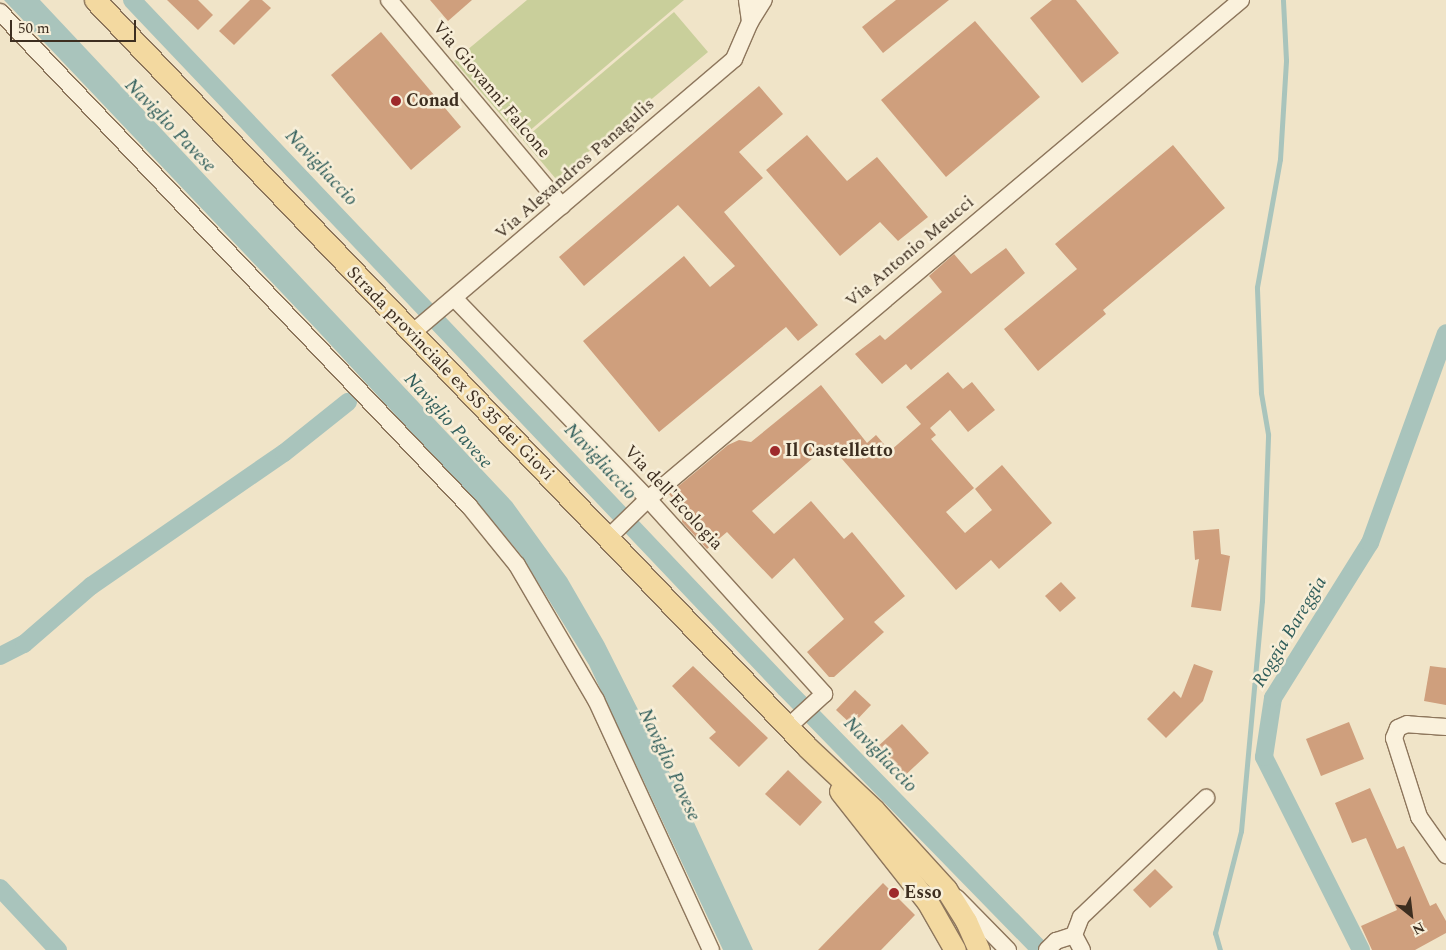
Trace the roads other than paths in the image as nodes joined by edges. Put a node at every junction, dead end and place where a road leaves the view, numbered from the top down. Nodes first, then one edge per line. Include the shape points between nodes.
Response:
1 (95, 0) edge
2 (389, 0) edge
3 (746, 0) edge
4 (764, 0) edge
5 (1241, 0) edge
6 (0, 12) edge
7 (750, 22) junction
8 (562, 206) junction
9 (455, 299) junction
10 (411, 334) junction
11 (643, 504) junction
12 (613, 533) junction
13 (794, 722) junction
14 (1446, 727) edge
15 (807, 747) junction
16 (1206, 798) dead end
17 (1446, 855) edge
18 (946, 889) junction
19 (1074, 935) junction
20 (1052, 945) edge
21 (711, 950) edge
22 (955, 950) edge
23 (979, 950) edge
24 (1008, 950) edge
25 (1082, 950) edge

1 - 10 main road, Strada provinciale ex SS 35 dei Giovi
2 - 8 street, Via Giovanni Falcone
3 - 7 street
4 - 7 street, Via Alexandros Panagulis
5 - 11 street, Via Antonio Meucci
6 - 21 street via 469,506 517,565 596,700
7 - 8 street, Via Alexandros Panagulis via 734,59
8 - 9 street, Via Alexandros Panagulis
9 - 10 street, Via Alexandros Panagulis
9 - 11 street, Via dell'Ecologia
10 - 12 main road, Strada provinciale ex SS 35 dei Giovi
11 - 12 street, Via Antonio Meucci
11 - 13 street, Via dell'Ecologia via 824,694
12 - 13 main road, Strada provinciale ex SS 35 dei Giovi
13 - 15 main road, Strada provinciale ex SS 35 dei Giovi
14 - 17 street via 1407,724 1398,728 1394,738 1419,817
15 - 18 main road, Strada provinciale ex SS 35 dei Giovi via 874,810
15 - 22 main road, Strada provinciale ex SS 35 dei Giovi via 927,901
16 - 19 street via 1081,917
18 - 23 main road, Strada provinciale ex SS 35 dei Giovi
18 - 24 street via 972,911
19 - 20 street
19 - 25 street

